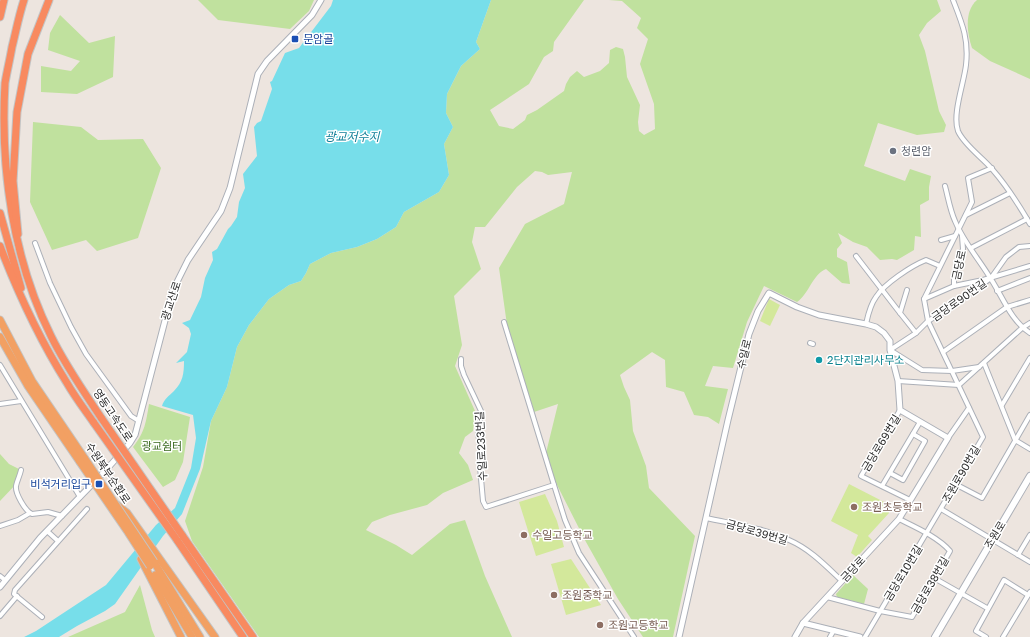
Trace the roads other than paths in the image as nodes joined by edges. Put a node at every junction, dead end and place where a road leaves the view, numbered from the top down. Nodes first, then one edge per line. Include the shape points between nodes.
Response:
1 (4, 0) edge
2 (24, 0) edge
3 (49, 0) edge
4 (321, 0) edge
5 (953, 0) edge
6 (0, 17) edge
7 (992, 168) junction
8 (945, 186) dead end
9 (1010, 193) junction
10 (0, 213) edge
11 (966, 215) junction
12 (1027, 219) junction
13 (1030, 224) edge
14 (959, 229) junction
15 (956, 235) junction
16 (962, 235) junction
17 (941, 240) dead end
18 (35, 243) dead end
19 (0, 246) edge
20 (1030, 246) edge
21 (971, 248) junction
22 (19, 252) junction
23 (856, 256) dead end
24 (940, 266) junction
25 (1030, 266) edge
26 (991, 278) junction
27 (1030, 278) edge
28 (954, 286) junction
29 (882, 289) junction
30 (907, 290) dead end
31 (997, 291) junction
32 (924, 299) junction
33 (1030, 300) edge
34 (1007, 307) junction
35 (900, 313) junction
36 (0, 320) edge
37 (928, 321) junction
38 (504, 322) dead end
39 (1030, 323) edge
40 (866, 324) junction
41 (1022, 328) junction
42 (1030, 330) edge
43 (916, 333) junction
44 (1030, 333) edge
45 (0, 337) edge
46 (43, 342) junction
47 (890, 350) junction
48 (943, 352) junction
49 (1030, 358) edge
50 (461, 360) dead end
51 (984, 363) junction
52 (0, 365) edge
53 (979, 367) junction
54 (952, 371) junction
55 (898, 382) junction
56 (959, 385) junction
57 (22, 401) junction
58 (0, 404) edge
59 (1002, 405) junction
60 (969, 408) junction
61 (900, 410) junction
62 (1030, 415) edge
63 (139, 421) junction
64 (920, 422) junction
65 (913, 434) junction
66 (948, 438) junction
67 (1015, 440) junction
68 (1030, 449) edge
69 (83, 460) junction
70 (21, 470) dead end
71 (890, 473) junction
72 (1030, 476) edge
73 (955, 484) junction
74 (554, 485) junction
75 (882, 486) junction
76 (80, 497) junction
77 (910, 500) junction
78 (87, 508) dead end
79 (941, 509) junction
80 (30, 513) junction
81 (62, 516) junction
82 (706, 518) junction
83 (899, 519) junction
84 (0, 526) edge
85 (47, 531) junction
86 (926, 534) junction
87 (1030, 535) edge
88 (179, 537) junction
89 (992, 539) junction
90 (58, 541) junction
91 (1018, 555) junction
92 (1030, 562) edge
93 (152, 564) junction
94 (0, 576) edge
95 (934, 578) junction
96 (6, 580) junction
97 (842, 581) junction
98 (0, 587) edge
99 (960, 593) junction
100 (1029, 594) edge
101 (16, 596) junction
102 (827, 597) junction
103 (987, 608) junction
104 (880, 611) junction
105 (0, 616) edge
106 (42, 617) dead end
107 (803, 623) junction
108 (834, 630) junction
109 (181, 637) edge
110 (192, 637) edge
111 (200, 637) edge
112 (215, 637) edge
113 (243, 637) edge
114 (253, 637) edge
115 (634, 637) edge
116 (679, 637) edge
117 (795, 637) edge
118 (830, 637) edge
119 (860, 637) edge
120 (865, 637) edge
121 (934, 637) edge
122 (986, 637) edge
123 (1003, 637) edge

1 - 6 highway
2 - 22 highway, 영동고속도로 via 5,82 2,107 3,169 10,220
3 - 22 highway, 영동고속도로 via 28,54 17,112 13,181
4 - 63 street, 광교산로 via 315,12 267,61 258,74 230,188 218,216 188,260 173,290
5 - 7 street via 965,30 967,48 956,119 958,130 963,139
7 - 9 street
7 - 11 street, 금당로 via 968,178 972,202
8 - 14 street
9 - 11 street
9 - 12 street
10 - 46 highway, 영동고속도로 via 20,285
11 - 14 street, 금당로
12 - 13 street
12 - 21 street
14 - 15 street, 금당로
14 - 16 street
15 - 17 street
15 - 24 street, 금당로
16 - 21 street
16 - 28 street, 금당로 via 963,249 954,275
18 - 63 street via 61,306 86,354 131,416
19 - 46 highway, 영동고속도로 via 15,285
20 - 26 street, 금당로90번길 via 1019,246 1010,253
21 - 26 street
22 - 88 highway, 영동고속도로, bridge via 28,282 51,336 75,379
23 - 29 street
24 - 29 street via 926,260 914,265
24 - 32 street, 금당로
25 - 26 street, 금당로90번길
26 - 28 street, 금당로90번길
26 - 31 street
26 - 37 street, 금당로90번길
27 - 31 street
28 - 32 street, 금당로
29 - 35 street
29 - 40 street via 872,304
30 - 35 street
31 - 34 street
32 - 37 street
33 - 34 street
34 - 41 street
34 - 48 street
35 - 43 street
36 - 69 highway, 수원북부순환로 via 32,381
37 - 43 street, 금당로90번길
37 - 48 street
38 - 74 street
39 - 41 street
40 - 47 street, 금당로69번길 via 884,333 890,341
40 - 82 street, 수일로 via 819,315 769,293 749,334
41 - 42 street
41 - 44 street
41 - 51 street
43 - 47 street, 금당로90번길
45 - 69 highway, 수원북부순환로 via 28,386
46 - 88 highway, 영동고속도로, bridge via 94,423
47 - 54 street via 922,370
47 - 55 street, 금당로69번길
48 - 54 street
49 - 59 street
50 - 74 street, 수일로233번길 via 464,375 481,411 478,434 483,457 480,467 483,501 486,507
51 - 53 street
51 - 59 street
52 - 57 street
53 - 54 street
53 - 56 street
54 - 56 street
55 - 56 street
55 - 61 street, 금당로69번길
56 - 60 street
57 - 58 street
57 - 76 street
59 - 67 street
60 - 66 street, 금당로
60 - 73 street, 조원로90번길 via 983,437
61 - 64 street, 금당로69번길
61 - 75 street, 금당로69번길 via 861,476
62 - 67 street
63 - 76 street, 광교산로 via 130,443
64 - 65 street, 금당로69번길
64 - 66 street, 금당로69번길
65 - 71 street, 금당로69번길
65 - 71 street, 금당로69번길 via 925,441 903,480
66 - 77 street, 금당로
67 - 68 street
67 - 73 street via 982,498
69 - 93 highway, 수원북부순환로, bridge via 128,532
69 - 93 highway, 수원북부순환로, bridge via 117,505
70 - 80 street via 16,486 17,492
71 - 75 street, 금당로69번길
72 - 89 main road, 조원로
73 - 79 street, 조원로90번길
74 - 115 street via 579,553
75 - 77 street
76 - 81 street, 광교산로
77 - 83 street, 금당로
78 - 90 street
79 - 86 street, 금당로10번길
79 - 89 street, 조원로90번길
80 - 81 street via 48,512
80 - 84 street
81 - 85 street, 광교산로
82 - 97 street, 금당로39번길 via 789,540 812,554
82 - 116 street
83 - 86 street, 금당로38번길
83 - 97 street, 금당로
85 - 90 street
85 - 96 street, 광교산로
86 - 95 street, 금당로38번길 via 950,551
86 - 104 street, 금당로10번길
87 - 91 street
88 - 113 highway, 영동고속도로
88 - 114 highway, 영동고속도로
89 - 91 street, 조원로90번길
89 - 99 main road, 조원로
90 - 101 street via 15,590
91 - 92 street, 조원로90번길
93 - 109 highway
93 - 110 highway, 수원북부순환로
93 - 111 highway, 수원북부순환로
93 - 112 highway
94 - 96 street
95 - 99 street
95 - 104 street, 금당로38번길 via 912,617
96 - 98 street, 광교산로
97 - 102 street, 금당로
99 - 103 street
99 - 121 main road, 조원로
100 - 103 street via 1004,580
100 - 123 street
101 - 105 street
101 - 106 street
102 - 104 street, 금당로38번길
102 - 107 street, 금당로
103 - 122 street via 976,631
104 - 120 street, 금당로10번길
107 - 108 street
107 - 117 street, 금당로
108 - 118 street
108 - 119 street

